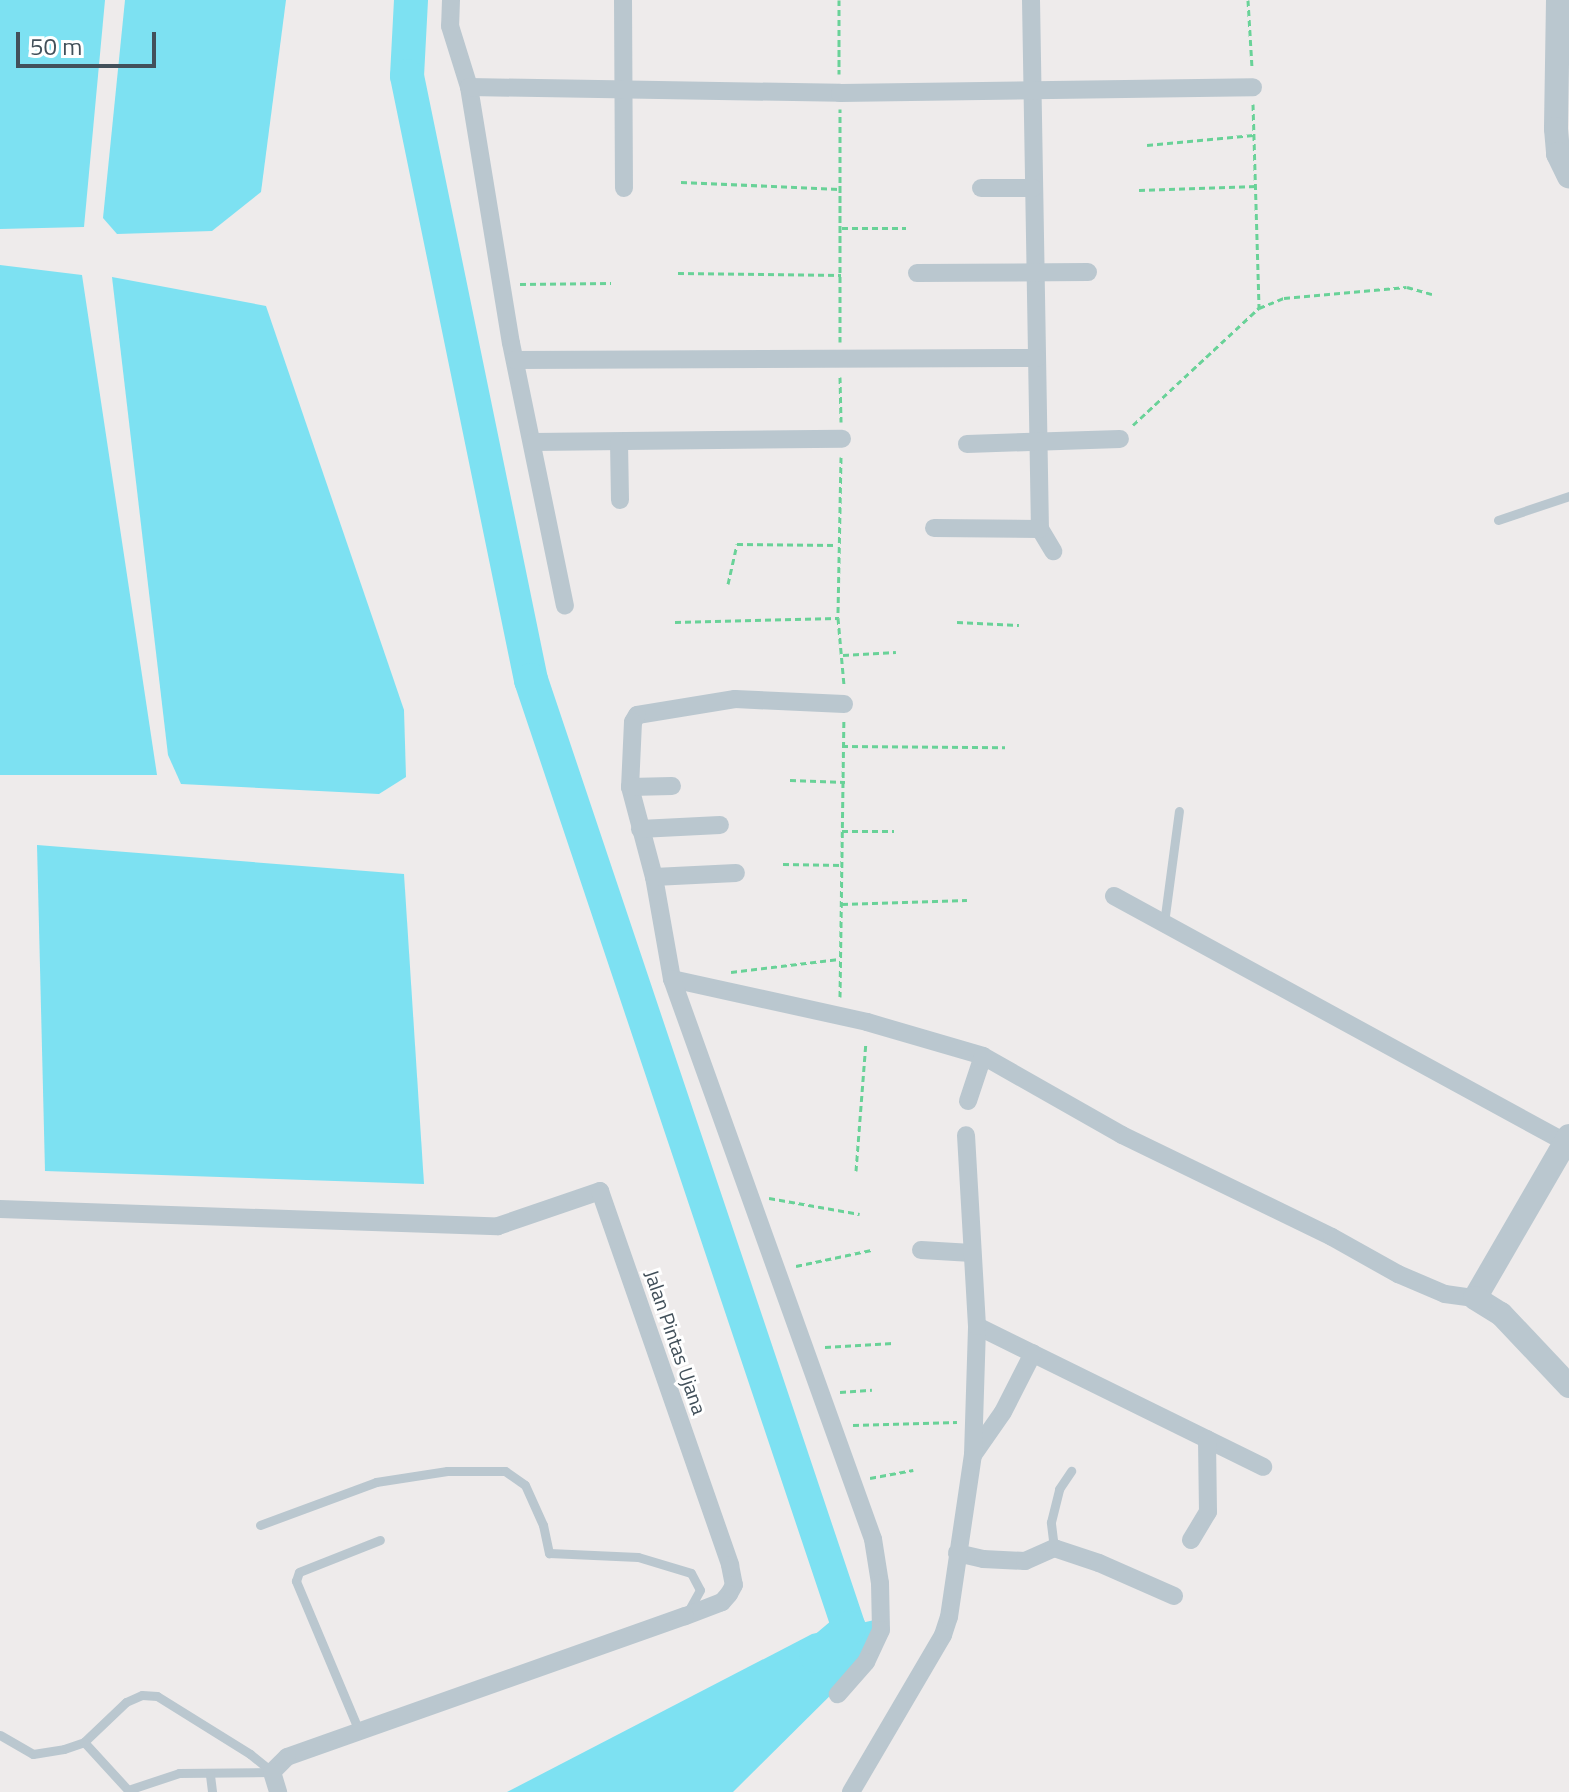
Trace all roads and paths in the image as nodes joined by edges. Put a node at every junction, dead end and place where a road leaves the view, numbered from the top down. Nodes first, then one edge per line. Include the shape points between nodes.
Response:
1 (451, 0) edge
2 (623, 0) edge
3 (839, 0) edge
4 (1031, 0) edge
5 (1248, 0) edge
6 (1558, 0) edge
7 (1564, 41) edge
8 (469, 87) junction
9 (1253, 87) junction
10 (620, 89) junction
11 (840, 93) junction
12 (1033, 93) junction
13 (1254, 135) junction
14 (1147, 145) dead end
15 (1569, 177) edge
16 (681, 182) dead end
17 (1257, 186) junction
18 (624, 188) dead end
19 (981, 188) dead end
20 (1033, 188) junction
21 (839, 189) junction
22 (1139, 190) dead end
23 (842, 228) junction
24 (906, 228) dead end
25 (1036, 271) junction
26 (1088, 272) dead end
27 (678, 273) dead end
28 (917, 273) dead end
29 (841, 275) junction
30 (500, 279) junction
31 (611, 283) dead end
32 (1432, 294) dead end
33 (1259, 308) junction
34 (1037, 358) junction
35 (515, 360) junction
36 (839, 360) junction
37 (842, 439) junction
38 (1120, 439) joint
39 (533, 442) junction
40 (619, 442) junction
41 (1040, 443) junction
42 (967, 444) dead end
43 (1569, 496) edge
44 (620, 500) dead end
45 (1498, 520) dead end
46 (934, 528) dead end
47 (1040, 529) junction
48 (837, 545) junction
49 (1053, 551) dead end
50 (728, 584) dead end
51 (565, 605) dead end
52 (838, 618) junction
53 (675, 622) dead end
54 (957, 622) dead end
55 (1019, 625) dead end
56 (896, 652) dead end
57 (843, 655) junction
58 (844, 704) junction
59 (842, 746) junction
60 (1005, 747) dead end
61 (790, 780) dead end
62 (845, 782) junction
63 (672, 786) dead end
64 (630, 787) junction
65 (1179, 811) dead end
66 (720, 825) dead end
67 (640, 829) junction
68 (842, 831) junction
69 (894, 831) dead end
70 (783, 864) dead end
71 (842, 865) junction
72 (736, 873) dead end
73 (654, 877) junction
74 (1114, 896) dead end
75 (967, 900) dead end
76 (842, 904) junction
77 (1163, 926) junction
78 (839, 959) junction
79 (718, 973) dead end
80 (672, 979) junction
81 (841, 1017) junction
82 (867, 1022) junction
83 (983, 1056) junction
84 (968, 1101) dead end
85 (966, 1135) dead end
86 (1567, 1139) edge
87 (856, 1171) dead end
88 (749, 1195) junction
89 (0, 1209) edge
90 (860, 1214) dead end
91 (871, 1250) dead end
92 (921, 1250) dead end
93 (972, 1253) junction
94 (777, 1270) junction
95 (1475, 1298) junction
96 (977, 1326) junction
97 (893, 1343) dead end
98 (803, 1348) junction
99 (1033, 1353) junction
100 (1569, 1386) edge
101 (872, 1390) dead end
102 (819, 1394) junction
103 (867, 1422) dead end
104 (973, 1422) junction
105 (1207, 1439) junction
106 (973, 1455) junction
107 (1263, 1467) dead end
108 (913, 1470) dead end
109 (847, 1471) junction
110 (1071, 1471) dead end
111 (260, 1525) dead end
112 (380, 1540) dead end
113 (1191, 1540) dead end
114 (1054, 1548) junction
115 (957, 1553) junction
116 (1174, 1596) dead end
117 (685, 1616) junction
118 (838, 1694) dead end
119 (359, 1731) junction
120 (0, 1735) edge
121 (84, 1742) junction
122 (272, 1772) junction
123 (210, 1775) junction
124 (212, 1792) edge
125 (278, 1792) edge
126 (851, 1792) edge

1 - 8 street via 450,26
2 - 10 street
3 - 11 path
4 - 12 street
5 - 9 path
6 - 7 street
7 - 15 street via 1556,129 1558,154
8 - 10 street
8 - 30 street
9 - 12 street
9 - 13 path
10 - 11 street
10 - 18 street
11 - 12 street
11 - 21 path
12 - 20 street
13 - 14 path
13 - 17 path
16 - 21 path
17 - 22 path
17 - 33 path
19 - 20 street
20 - 25 street
21 - 23 path
23 - 24 path
23 - 29 path
25 - 26 street
25 - 28 street
25 - 34 street
27 - 29 path
29 - 36 path
30 - 31 path via 514,284
30 - 35 street
32 - 33 path via 1407,287 1284,298
33 - 38 path
34 - 36 street
34 - 41 street
35 - 36 street
35 - 39 street
36 - 37 path
37 - 40 street
37 - 48 path
38 - 41 street
39 - 40 street
39 - 51 street
40 - 44 street
41 - 42 street
41 - 47 street
43 - 45 lane
46 - 47 street
47 - 49 street
48 - 50 path via 737,544
48 - 52 path
52 - 53 path
52 - 57 path
54 - 55 path
56 - 57 path
57 - 58 path
58 - 59 path
58 - 64 street via 735,699 645,711 633,722
59 - 60 path
59 - 62 path
61 - 62 path
62 - 68 path
63 - 64 street
64 - 67 street
65 - 77 lane
66 - 67 street
67 - 73 street
68 - 69 path
68 - 71 path
70 - 71 path
71 - 76 path
72 - 73 street
73 - 80 street
74 - 77 street
75 - 76 path
76 - 78 path
77 - 86 street
78 - 79 path
78 - 81 path
80 - 81 street
80 - 88 street
81 - 82 street
82 - 83 street
82 - 87 path
83 - 84 street
83 - 95 street via 1122,1135 1398,1274 1445,1294
85 - 93 street
86 - 95 street
88 - 90 path
88 - 94 street
89 - 117 street, Jalan Pintas Ujana via 498,1226 600,1191 734,1585 722,1602
91 - 94 path
92 - 93 street
93 - 96 street
94 - 98 street
95 - 100 street via 1501,1314
96 - 99 street
96 - 104 street
97 - 98 path
98 - 102 street
99 - 105 street
99 - 106 street via 1003,1412
101 - 102 path
102 - 109 street
103 - 104 path
104 - 106 street
105 - 107 street
105 - 113 street via 1208,1512
106 - 115 street
108 - 109 path via 870,1478
109 - 118 street via 873,1539 881,1630 866,1662
110 - 114 lane via 1059,1489 1051,1522
111 - 117 lane via 376,1482 447,1471 505,1471 525,1485 549,1553 638,1557 691,1573 700,1590
112 - 119 lane via 299,1572 296,1581
114 - 115 street via 1025,1561
114 - 116 street
115 - 126 street via 943,1635
117 - 119 street, Jalan Pintas Ujana
119 - 122 street, Jalan Pintas Ujana via 287,1757
120 - 121 lane via 33,1754
121 - 122 lane via 126,1702 157,1696
121 - 123 lane via 128,1790 179,1773
122 - 123 lane
122 - 125 street
123 - 124 lane

